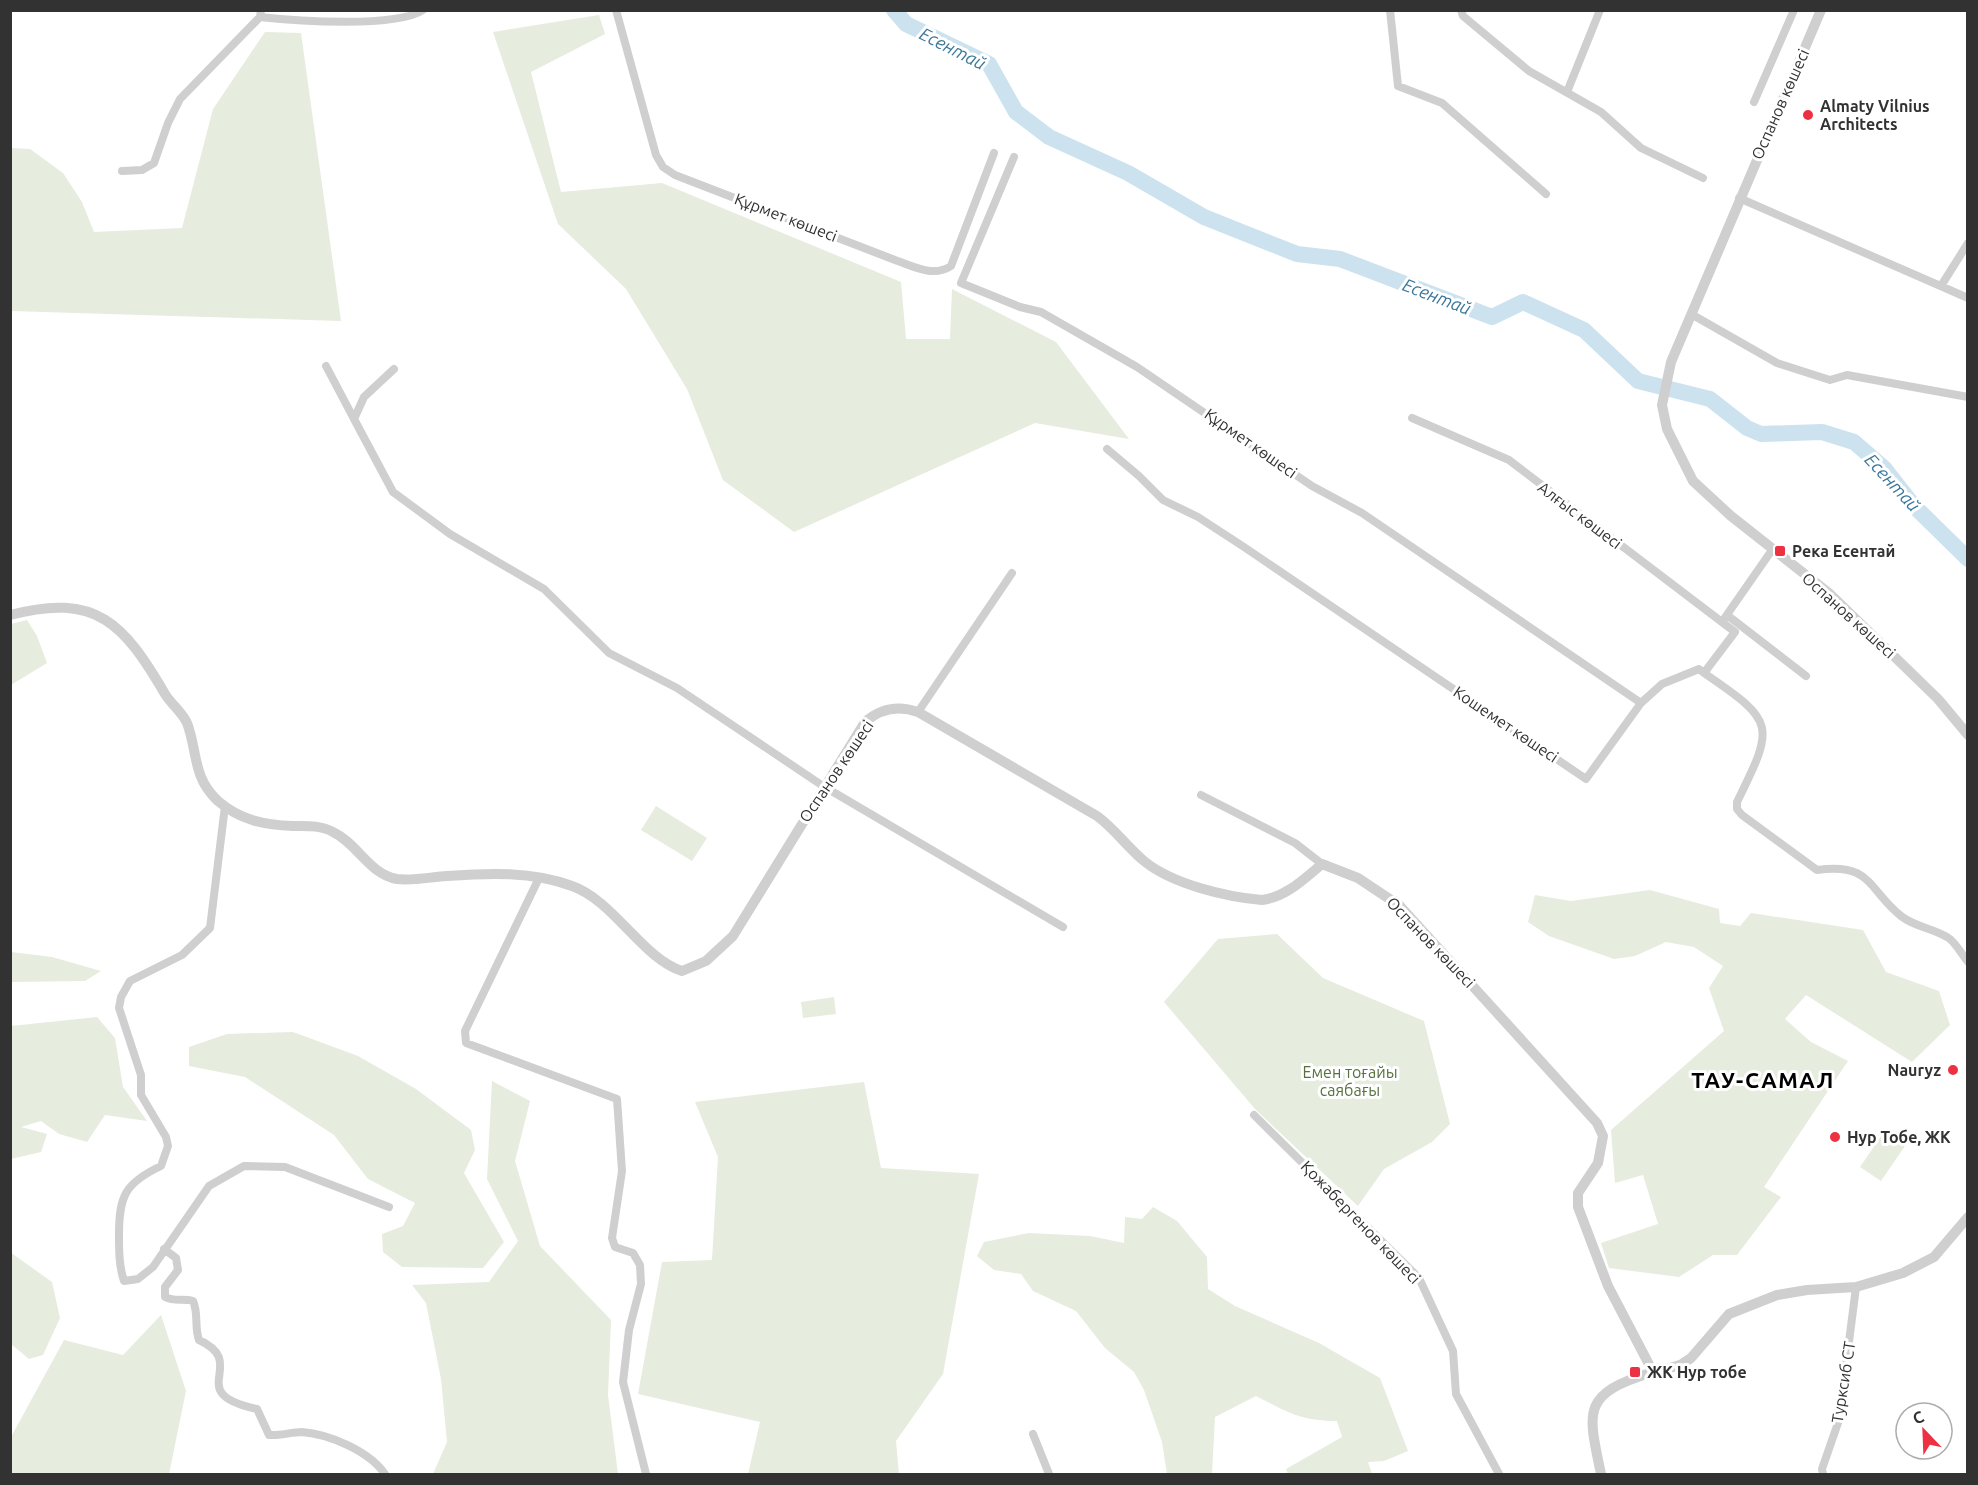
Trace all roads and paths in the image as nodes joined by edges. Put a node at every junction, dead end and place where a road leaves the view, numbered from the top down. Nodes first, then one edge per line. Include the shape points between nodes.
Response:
1 (423, 10) edge
2 (616, 10) edge
3 (1390, 10) edge
4 (1461, 10) edge
5 (1600, 10) edge
6 (1794, 10) edge
7 (1821, 10) edge
8 (260, 14) edge
9 (1567, 92) junction
10 (1754, 102) dead end
11 (994, 153) dead end
12 (1014, 157) dead end
13 (122, 171) dead end
14 (1703, 178) dead end
15 (1546, 194) dead end
16 (1739, 198) junction
17 (1968, 243) edge
18 (1941, 286) junction
19 (1968, 298) edge
20 (1691, 314) junction
21 (326, 366) dead end
22 (394, 369) dead end
23 (1968, 398) edge
24 (1412, 418) dead end
25 (354, 419) junction
26 (1107, 449) dead end
27 (1772, 550) junction
28 (1012, 573) dead end
29 (10, 615) edge
30 (1724, 618) junction
31 (1704, 673) junction
32 (1806, 676) dead end
33 (1641, 703) junction
34 (918, 712) junction
35 (1968, 735) edge
36 (823, 786) junction
37 (1201, 795) dead end
38 (225, 806) junction
39 (1322, 864) junction
40 (539, 878) junction
41 (1063, 927) dead end
42 (1968, 962) edge
43 (1254, 1115) dead end
44 (389, 1207) dead end
45 (1968, 1217) edge
46 (164, 1249) junction
47 (1856, 1287) junction
48 (1653, 1372) junction
49 (1034, 1434) dead end
50 (385, 1474) edge
51 (646, 1474) edge
52 (1049, 1474) edge
53 (1499, 1474) edge
54 (1601, 1474) edge
55 (1824, 1474) edge

1 - 8 street via 399,20 286,21
2 - 11 street, Құрмет көшесі via 656,155 663,167 895,260 929,271 942,272 951,266
3 - 15 street via 1398,86 1442,103
4 - 9 street via 1463,16 1530,71
5 - 9 street
6 - 10 street
7 - 16 street, Оспанов көшесі
8 - 13 street via 180,99 154,163 142,171
9 - 14 street via 1601,112 1641,148
12 - 33 street, Құрмет көшесі via 961,283 1041,312 1118,355 1312,486 1362,513
16 - 18 street
16 - 20 street, Оспанов көшесі
17 - 18 street
18 - 19 street
20 - 23 street via 1777,363 1830,380 1847,375
20 - 27 street, Оспанов көшесі via 1671,362 1662,405 1667,429 1693,481
21 - 25 street
22 - 25 street via 364,397
24 - 30 street, Алғыс көшесі via 1509,460
25 - 36 street via 393,492 450,534 544,589 609,653 676,688
26 - 33 street, Кошемет көшесі via 1163,500 1244,547 1586,778
27 - 30 street
27 - 35 street, Оспанов көшесі via 1830,594 1938,699
28 - 34 street
29 - 38 street, Оспанов көшесі via 40,607 67,608 101,617 118,627 186,721 196,767 206,788
30 - 31 street, Алғыс көшесі via 1736,632
30 - 32 street, Алғыс көшесі
31 - 33 street, Кошемет көшесі via 1699,669 1662,684
31 - 42 street via 1758,716 1764,732 1761,754 1737,809 1817,870 1834,867 1857,873 1874,884 1899,915 1948,937
34 - 36 street, Оспанов көшесі via 903,707 876,712 865,722
34 - 39 street, Оспанов көшесі via 1097,816 1117,831 1145,862 1185,884 1248,898 1272,899
36 - 40 street, Оспанов көшесі via 733,936 706,961 682,971 662,959 593,897 573,886
36 - 41 street
37 - 39 street via 1295,843
38 - 40 street, Оспанов көшесі via 241,819 332,831 357,849 378,873 399,879 478,873
38 - 46 street via 210,928 182,955 130,981 119,1008 141,1075 141,1095 168,1146 161,1166 136,1179 119,1207 120,1268 124,1281 138,1279 153,1267
39 - 48 street, Оспанов көшесі via 1358,878 1400,906 1597,1123 1602,1136 1598,1162 1578,1193 1578,1207 1608,1286
40 - 51 street via 465,1031 466,1043 617,1099 622,1171 612,1238 615,1247 633,1253 640,1265 641,1284 629,1330 623,1382
43 - 53 street, Қожабергенов көшесі via 1419,1278 1453,1352 1456,1394
44 - 46 street via 285,1167 244,1166 209,1186
45 - 47 street via 1934,1257 1903,1273
46 - 50 street via 176,1258 178,1270 165,1287 165,1297 193,1301 199,1340 219,1354 221,1395 234,1404 257,1408 269,1436 300,1432 324,1436 358,1451
47 - 48 street via 1807,1290 1752,1304 1729,1314 1691,1358
47 - 55 street, Турксиб СТ via 1839,1420 1822,1469
48 - 54 street via 1610,1388 1595,1402 1590,1425
49 - 52 street

